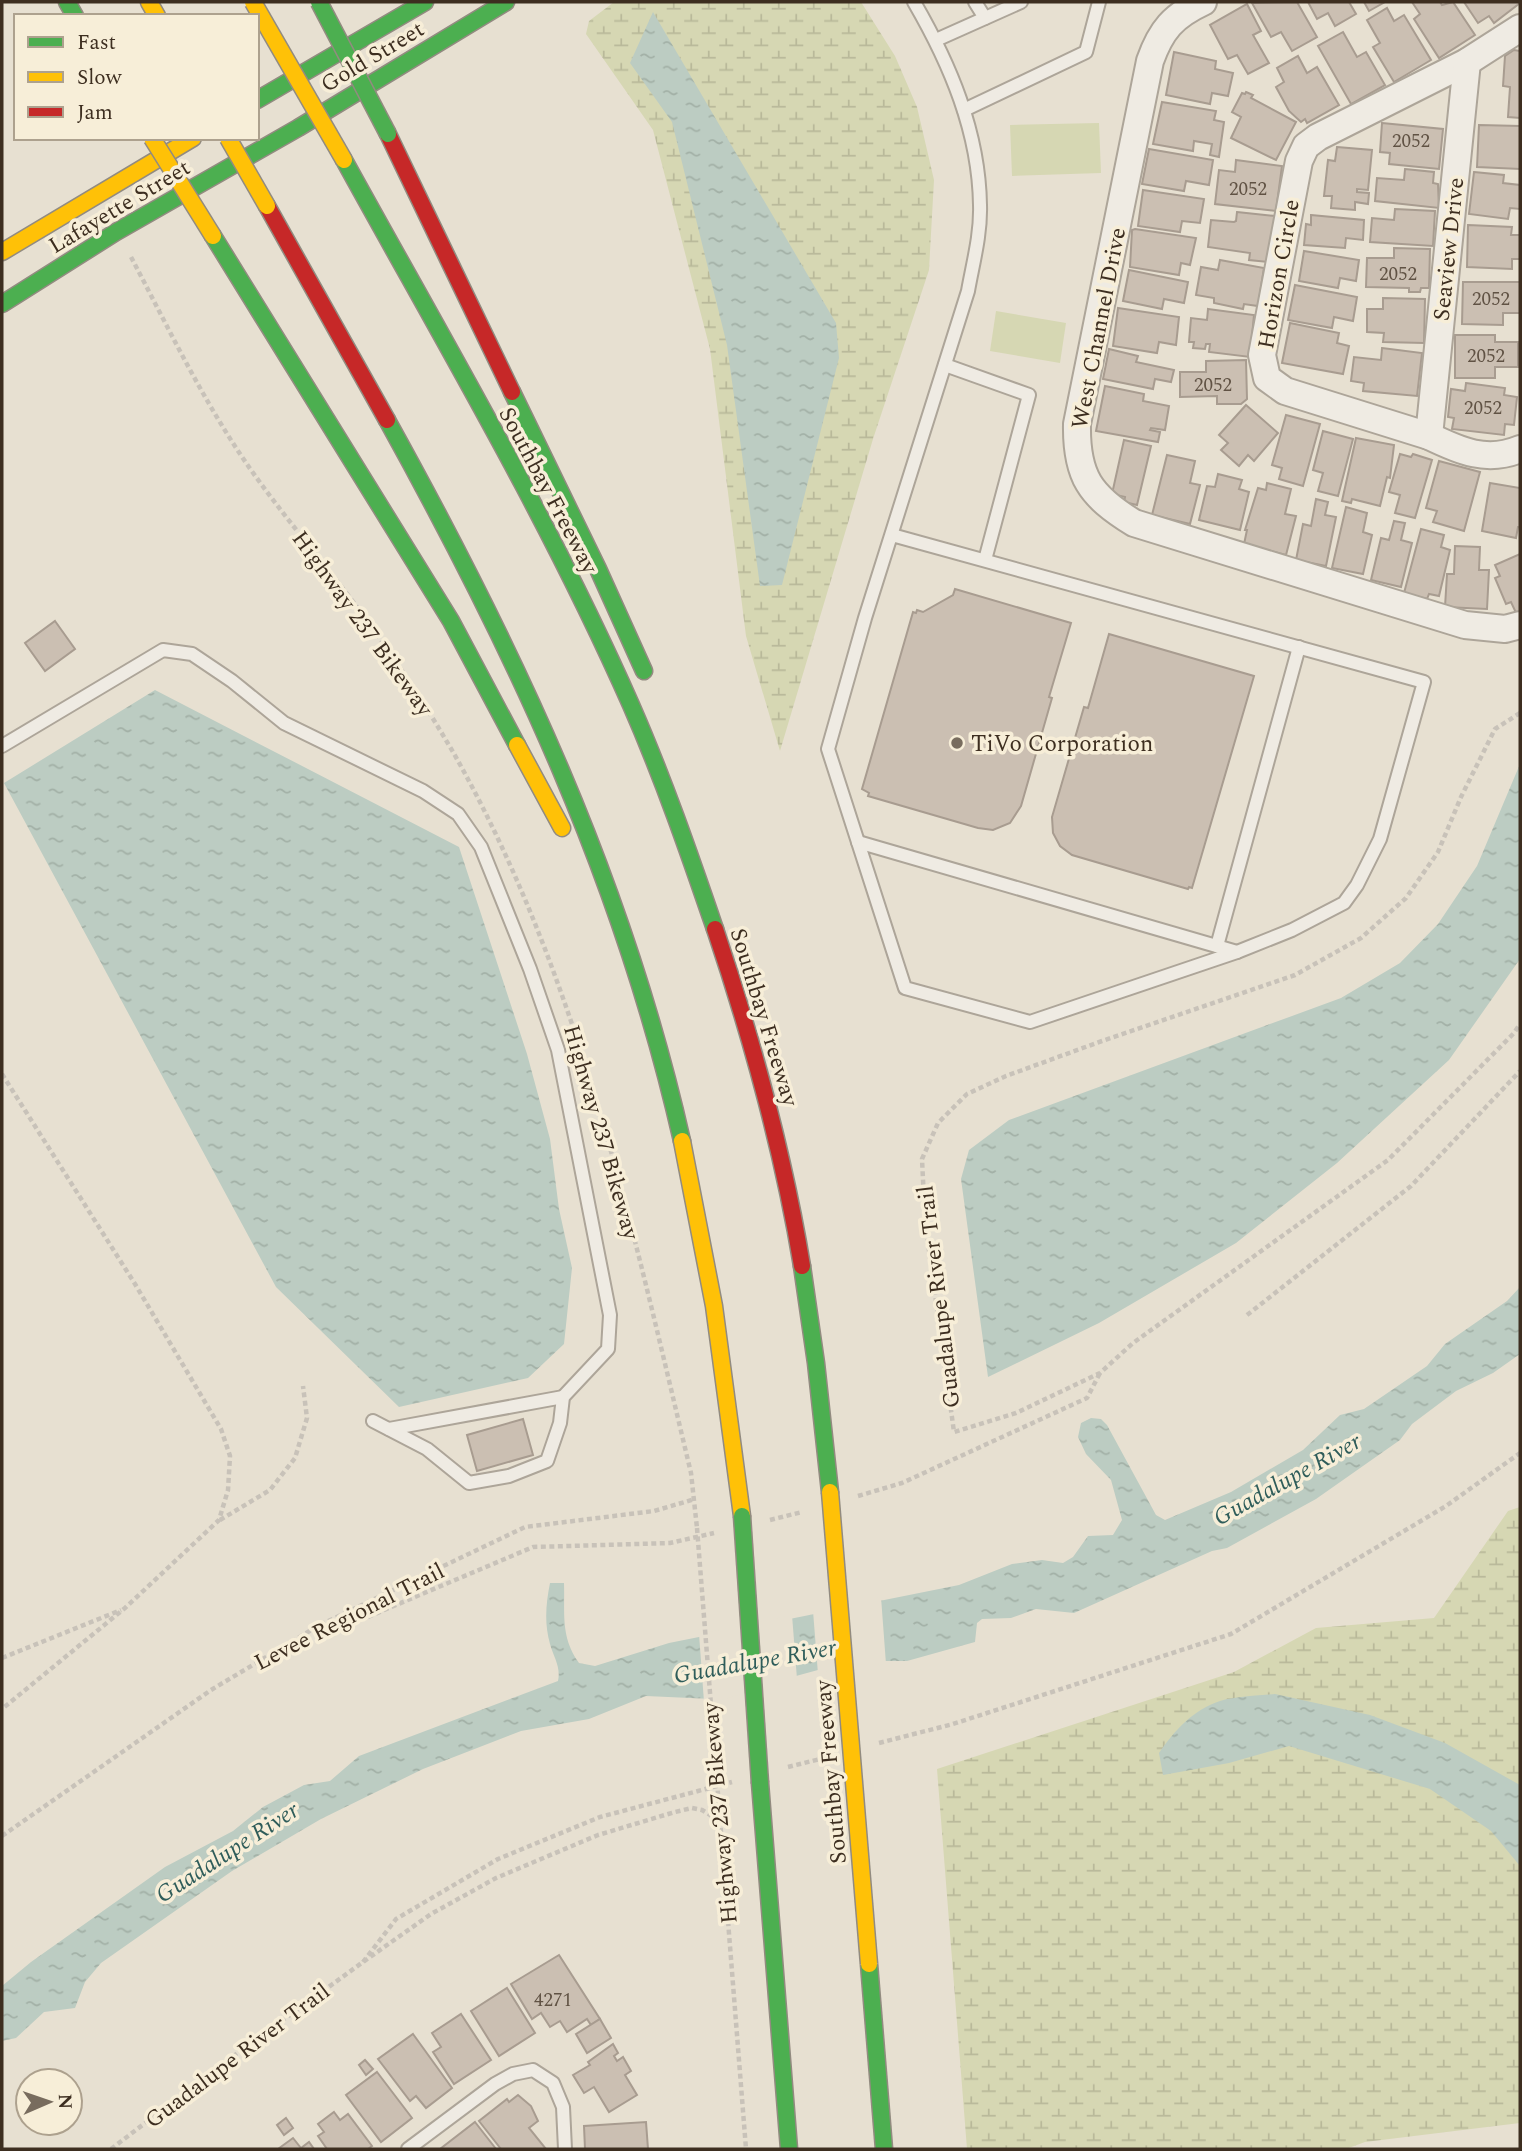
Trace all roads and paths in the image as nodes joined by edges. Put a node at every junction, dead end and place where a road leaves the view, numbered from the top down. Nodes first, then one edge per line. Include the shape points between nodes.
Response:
1 (253, 2) edge
2 (319, 2) edge
3 (425, 2) edge
4 (506, 2) edge
5 (914, 2) edge
6 (975, 2) edge
7 (1021, 2) edge
8 (1099, 2) edge
9 (1203, 2) edge
10 (985, 18) junction
11 (1520, 28) edge
12 (936, 40) junction
13 (1467, 62) junction
14 (259, 99) edge
15 (964, 110) junction
16 (298, 128) joint
17 (153, 140) edge
18 (190, 140) edge
19 (229, 140) edge
20 (116, 233) junction
21 (2, 251) edge
22 (2, 304) edge
23 (945, 365) junction
24 (1429, 436) junction
25 (1520, 449) edge
26 (892, 535) junction
27 (985, 560) junction
28 (1513, 627) edge
29 (1299, 647) junction
30 (653, 691) dead end
31 (1520, 713) edge
32 (2, 746) edge
33 (569, 842) dead end
34 (858, 842) junction
35 (582, 867) dead end
36 (721, 902) dead end
37 (1217, 946) junction
38 (1237, 952) junction
39 (724, 953) junction
40 (637, 977) junction
41 (1520, 1024) edge
42 (1520, 1071) edge
43 (2, 1074) edge
44 (1247, 1315) dead end
45 (303, 1385) dead end
46 (563, 1397) junction
47 (373, 1421) dead end
48 (389, 1429) junction
49 (1520, 1452) edge
50 (695, 1499) junction
51 (219, 1520) junction
52 (125, 1608) junction
53 (2, 1658) edge
54 (2, 1709) edge
55 (875, 1744) dead end
56 (835, 1755) dead end
57 (783, 1769) dead end
58 (752, 1781) junction
59 (720, 1821) junction
60 (2, 1836) edge
61 (363, 1962) junction
62 (111, 2149) edge
63 (408, 2149) edge
64 (565, 2149) edge
65 (746, 2149) edge
66 (789, 2149) edge
67 (884, 2149) edge

1 - 39 main road, Southbay Freeway, bridge via 548,531 621,683 675,813
2 - 30 main road, bridge via 388,134
3 - 14 main road, Gold Street
4 - 16 main road, Gold Street
5 - 12 lane
6 - 10 lane
7 - 10 lane
8 - 15 lane via 1086,52
9 - 28 street, West Channel Drive via 1164,30 1150,61 1077,424 1082,470 1110,508 1134,523 1465,625
10 - 12 lane
11 - 13 street, Horizon Circle
12 - 15 lane
13 - 24 street, Seaview Drive
13 - 24 street, Horizon Circle via 1306,146 1299,161 1262,355 1267,378 1285,391
15 - 23 lane via 972,136 980,207 968,291
16 - 20 main road, Lafayette Street
17 - 33 main road, bridge via 451,621
18 - 21 main road, Lafayette Street
19 - 40 main road, bridge via 473,579 540,718 595,850
20 - 22 main road, Lafayette Street
20 - 50 path, Highway 237 Bikeway via 214,415 420,698 505,853 532,913 585,1062
23 - 26 lane
23 - 27 lane via 1029,395
24 - 25 street, Horizon Circle via 1448,446 1493,457
26 - 27 lane
26 - 34 lane via 828,749
27 - 29 lane
29 - 37 lane
29 - 38 lane via 1424,682 1380,839 1357,885 1344,903
31 - 41 path, Guadalupe River Trail via 1495,729 1438,852 1406,898 1361,938 1296,975 1006,1076 967,1094 938,1123 922,1159 923,1184 954,1432 1016,1413 1100,1373 1133,1343 1388,1160
32 - 46 lane via 163,650 192,654 284,723 423,791 457,814 481,847 558,1050 610,1315 608,1349
34 - 37 lane
34 - 38 lane via 905,988 1030,1022
35 - 40 main road
36 - 39 main road
37 - 38 lane
39 - 67 main road, Southbay Freeway, bridge via 761,1077 792,1211 814,1337
40 - 58 main road, bridge via 673,1103 702,1236 724,1375 742,1516
42 - 44 path via 1411,1186
43 - 51 path via 221,1429 230,1456 228,1490
45 - 51 path via 306,1418 295,1458 270,1490
46 - 48 lane
46 - 48 lane via 547,1461 509,1476 469,1483 427,1449
47 - 48 lane
49 - 55 path via 1446,1506 1231,1634 953,1724
50 - 59 path, Highway 237 Bikeway, bridge
50 - 60 path, Levee Regional Trail via 654,1511 525,1527 318,1626 211,1690
51 - 52 path
52 - 53 path
52 - 54 path
56 - 57 path
58 - 61 path, Guadalupe River Trail via 600,1818 498,1859 396,1919
58 - 66 main road
59 - 61 path, Guadalupe River Trail via 692,1808 598,1835 496,1878 431,1914
59 - 65 path, Highway 237 Bikeway
61 - 62 path, Guadalupe River Trail
63 - 64 lane via 495,2084 533,2070 553,2084 563,2107

